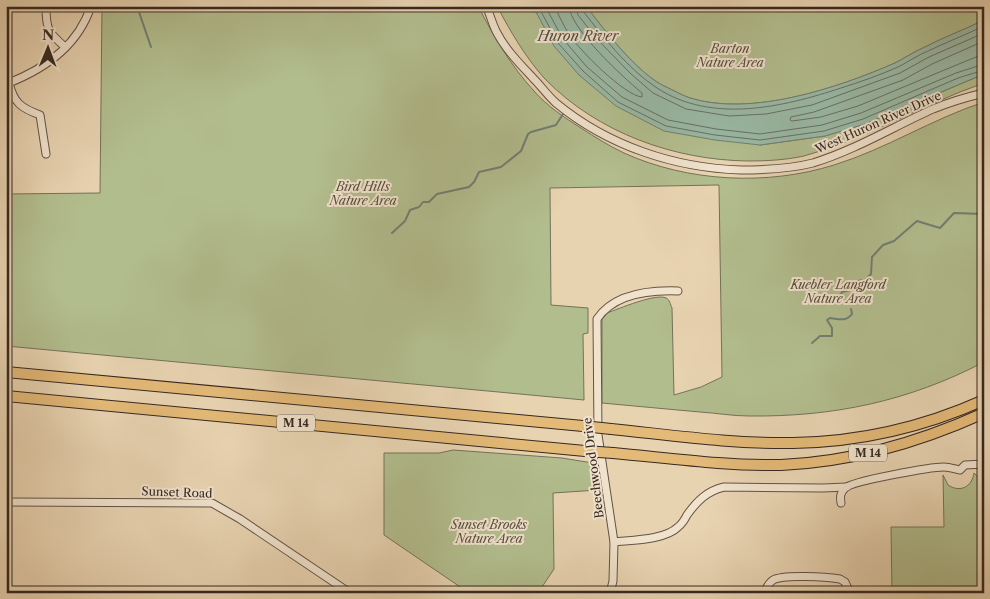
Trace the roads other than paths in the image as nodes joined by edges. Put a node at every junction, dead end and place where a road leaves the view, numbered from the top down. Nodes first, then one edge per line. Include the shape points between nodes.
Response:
1 (46, 6) edge
2 (91, 6) edge
3 (486, 6) edge
4 (66, 47) junction
5 (7, 84) edge
6 (984, 93) edge
7 (46, 154) dead end
8 (678, 291) dead end
9 (6, 372) edge
10 (6, 396) edge
11 (984, 400) edge
12 (984, 413) edge
13 (984, 464) edge
14 (847, 486) junction
15 (6, 502) edge
16 (840, 503) dead end
17 (614, 542) junction
18 (350, 593) edge
19 (610, 593) edge
20 (766, 593) edge
21 (850, 593) edge

1 - 4 street via 47,27
2 - 4 street
3 - 6 street, West Huron River Drive via 497,32 516,60 555,102 610,138 640,151 716,169 782,169 812,163 844,152 935,108
4 - 5 street via 39,69
5 - 7 street via 18,104 40,115
8 - 17 street, Beechwood Drive via 643,293 615,302 597,319 598,435
9 - 11 highway, M 14, bridge via 737,441 793,443 879,435
10 - 12 highway, M 14, bridge via 613,453 781,465 875,452 952,428
13 - 14 street via 965,466 960,470 925,468
14 - 16 street via 840,496
14 - 17 street via 715,489 700,500 679,527 670,533
15 - 18 street, Sunset Road via 212,503
17 - 19 street, Beechwood Drive
20 - 21 street via 772,580 782,577 840,579

